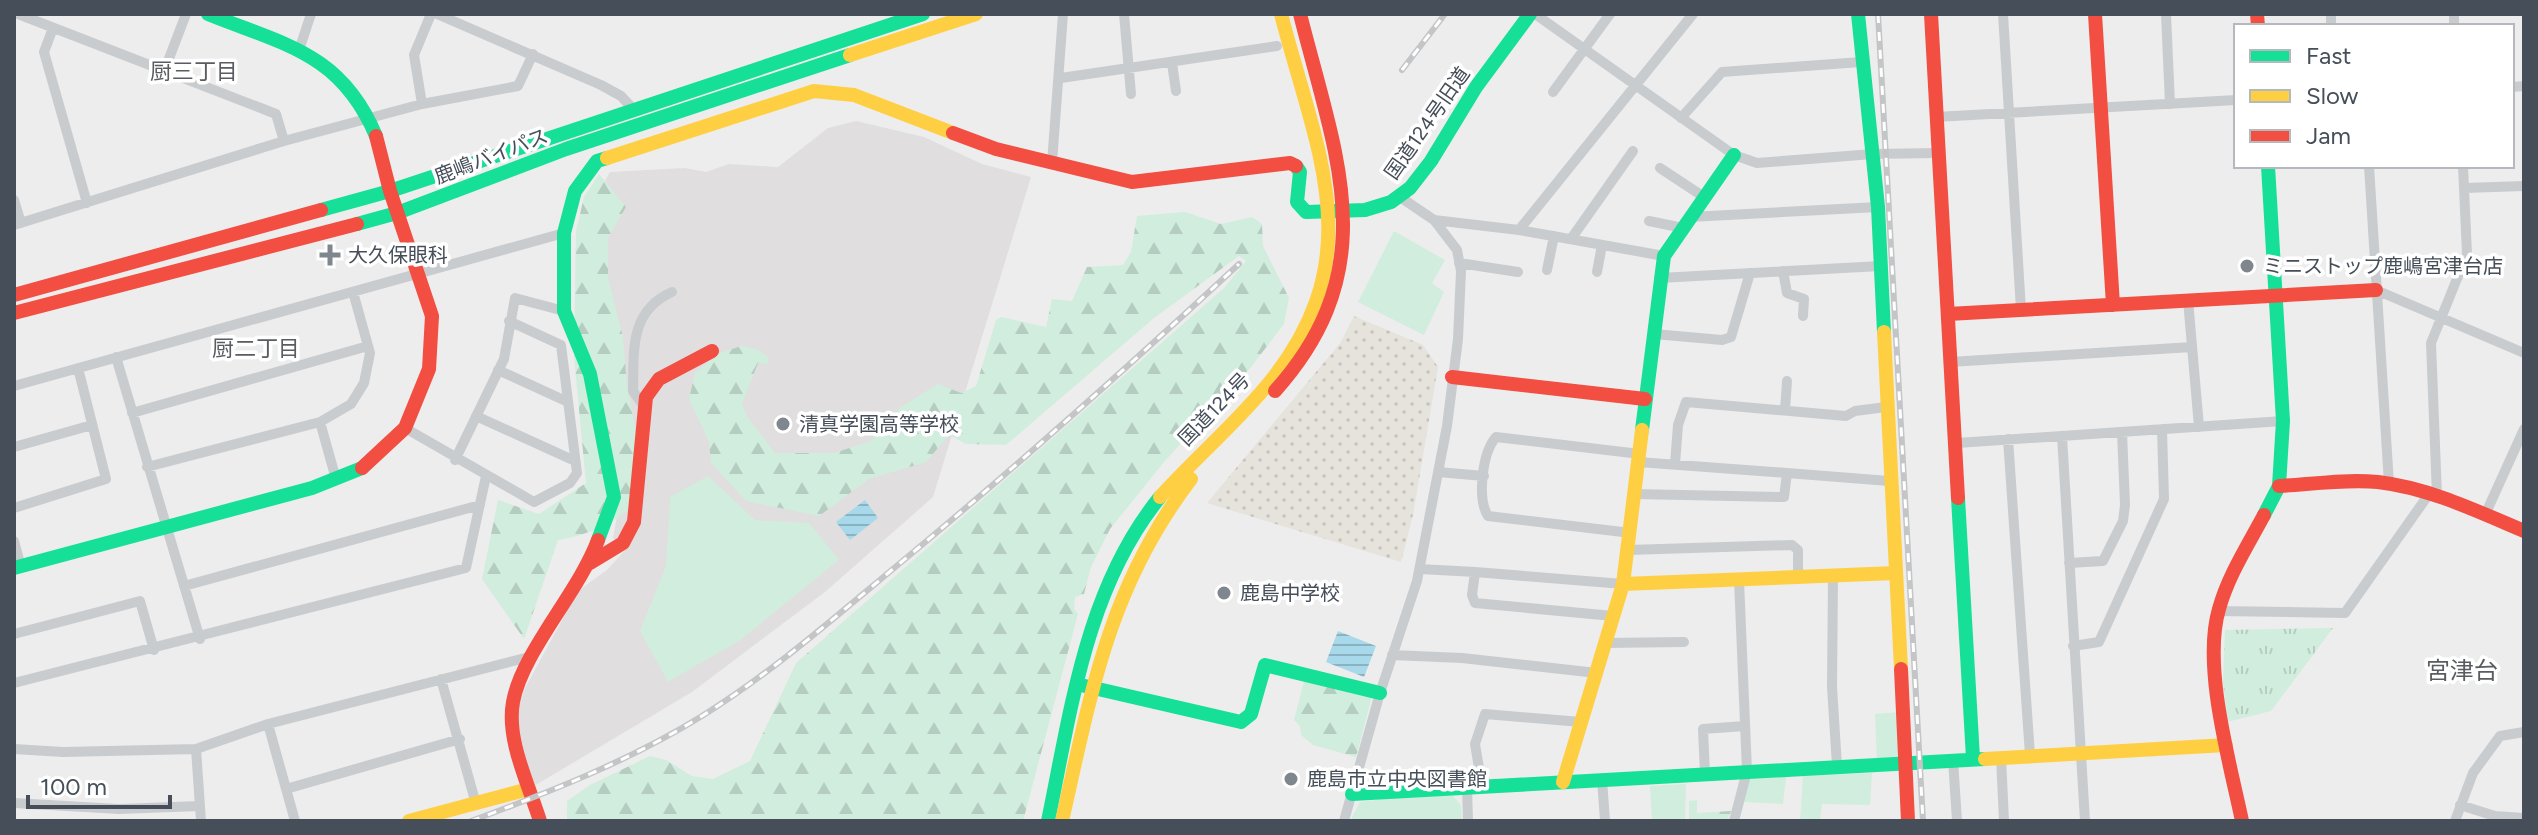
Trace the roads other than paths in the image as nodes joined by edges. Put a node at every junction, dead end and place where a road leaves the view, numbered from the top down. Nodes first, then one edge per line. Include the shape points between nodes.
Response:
1 (18, 14) edge
2 (186, 14) edge
3 (208, 14) edge
4 (311, 14) edge
5 (434, 14) edge
6 (468, 14) edge
7 (923, 14) edge
8 (976, 14) edge
9 (1063, 14) edge
10 (1124, 14) edge
11 (1281, 14) edge
12 (1300, 14) edge
13 (1533, 14) edge
14 (1610, 14) edge
15 (1693, 14) edge
16 (1858, 14) edge
17 (1931, 14) edge
18 (2003, 14) edge
19 (2095, 14) edge
20 (2166, 14) edge
21 (243, 20) edge
22 (53, 28) junction
23 (464, 28) junction
24 (1277, 46) dead end
25 (1584, 48) junction
26 (299, 50) junction
27 (533, 54) junction
28 (1861, 62) junction
29 (1172, 63) junction
30 (165, 69) junction
31 (1129, 69) junction
32 (1061, 78) dead end
33 (1634, 84) junction
34 (1176, 91) dead end
35 (1553, 92) dead end
36 (1131, 94) dead end
37 (2234, 100) edge
38 (422, 104) junction
39 (2170, 104) junction
40 (2101, 108) junction
41 (635, 112) junction
42 (2009, 113) junction
43 (1936, 117) junction
44 (1681, 118) junction
45 (369, 119) junction
46 (284, 141) junction
47 (1633, 151) dead end
48 (1938, 153) junction
49 (1873, 154) junction
50 (1734, 155) junction
51 (1052, 163) junction
52 (1660, 168) dead end
53 (2268, 168) edge
54 (2369, 168) edge
55 (2463, 168) edge
56 (2524, 186) edge
57 (2465, 188) junction
58 (390, 191) junction
59 (1400, 197) junction
60 (1704, 197) junction
61 (14, 200) edge
62 (87, 203) junction
63 (1878, 207) junction
64 (397, 213) junction
65 (1336, 213) junction
66 (1434, 220) junction
67 (1649, 221) dead end
68 (1686, 222) junction
69 (18, 224) edge
70 (1519, 230) junction
71 (564, 233) junction
72 (1554, 236) junction
73 (1571, 239) junction
74 (1602, 245) junction
75 (1664, 256) junction
76 (1459, 263) junction
77 (1881, 266) junction
78 (1547, 270) dead end
79 (1783, 271) junction
80 (1518, 272) dead end
81 (1597, 272) dead end
82 (416, 273) junction
83 (1750, 273) junction
84 (1659, 278) junction
85 (152, 280) junction
86 (2376, 290) junction
87 (353, 292) junction
88 (672, 292) dead end
89 (14, 293) edge
90 (2275, 296) junction
91 (2188, 300) junction
92 (2113, 305) junction
93 (2021, 310) junction
94 (564, 311) junction
95 (14, 313) edge
96 (1948, 314) junction
97 (1803, 316) dead end
98 (2441, 317) junction
99 (509, 321) junction
100 (14, 322) edge
101 (1654, 334) junction
102 (368, 346) junction
103 (2192, 347) junction
104 (712, 351) dead end
105 (2524, 353) edge
106 (116, 357) junction
107 (1950, 362) junction
108 (78, 368) junction
109 (498, 370) junction
110 (1452, 377) junction
111 (1787, 381) dead end
112 (14, 386) edge
113 (1645, 399) junction
114 (568, 402) junction
115 (643, 405) junction
116 (1886, 407) junction
117 (1785, 410) junction
118 (132, 413) junction
119 (476, 416) junction
120 (2283, 421) junction
121 (320, 422) junction
122 (92, 425) junction
123 (2199, 427) junction
124 (405, 428) junction
125 (2162, 429) junction
126 (2524, 429) edge
127 (2122, 432) junction
128 (2062, 436) junction
129 (2008, 439) junction
130 (1957, 443) junction
131 (14, 447) edge
132 (1639, 458) junction
133 (455, 460) junction
134 (575, 461) junction
135 (1675, 464) junction
136 (147, 467) junction
137 (1438, 472) junction
138 (1787, 473) junction
139 (486, 476) junction
140 (1484, 476) junction
141 (336, 479) junction
142 (1889, 481) junction
143 (2389, 484) junction
144 (2279, 486) junction
145 (1634, 494) junction
146 (2433, 495) junction
147 (480, 505) junction
148 (14, 508) edge
149 (2485, 515) junction
150 (165, 527) junction
151 (2524, 531) edge
152 (1631, 533) junction
153 (14, 541) edge
154 (1628, 550) junction
155 (590, 563) junction
156 (2069, 563) junction
157 (17, 568) edge
158 (1420, 569) junction
159 (1475, 572) junction
160 (1895, 573) junction
161 (1833, 576) junction
162 (1798, 577) junction
163 (1739, 580) junction
164 (1623, 584) junction
165 (184, 586) junction
166 (2218, 611) junction
167 (1613, 616) junction
168 (14, 634) edge
169 (200, 639) junction
170 (1684, 642) dead end
171 (1605, 643) junction
172 (2073, 646) junction
173 (154, 650) junction
174 (1392, 655) junction
175 (533, 656) junction
176 (1597, 673) junction
177 (441, 679) junction
178 (14, 683) edge
179 (1086, 686) junction
180 (1380, 693) junction
181 (1581, 722) junction
182 (268, 724) junction
183 (1745, 726) junction
184 (2524, 732) edge
185 (460, 739) junction
186 (2226, 745) junction
187 (14, 749) edge
188 (196, 749) junction
189 (2079, 753) junction
190 (2030, 755) junction
191 (2001, 757) junction
192 (1973, 758) junction
193 (1953, 760) junction
194 (1907, 762) junction
195 (1837, 766) junction
196 (1747, 771) junction
197 (1705, 774) junction
198 (1602, 779) junction
199 (1563, 782) junction
200 (1474, 787) junction
201 (286, 789) junction
202 (529, 789) junction
203 (1352, 794) junction
204 (14, 803) edge
205 (476, 804) junction
206 (2460, 805) junction
207 (200, 806) junction
208 (2524, 818) edge
209 (201, 821) edge
210 (295, 821) edge
211 (409, 821) edge
212 (540, 821) edge
213 (1048, 821) edge
214 (1062, 821) edge
215 (1344, 821) edge
216 (1468, 821) edge
217 (1605, 821) edge
218 (1734, 821) edge
219 (1908, 821) edge
220 (1957, 821) edge
221 (2004, 821) edge
222 (2085, 821) edge
223 (2242, 821) edge
224 (2455, 821) edge

1 - 22 street
2 - 30 street
3 - 21 main road
4 - 26 street
5 - 23 street
5 - 38 street via 414,55
6 - 23 street
7 - 41 main road, 鹿嶋バイパス
8 - 64 main road, 鹿嶋バイパス via 566,149
9 - 51 street
10 - 31 street
11 - 65 main road, 国道124号
12 - 65 main road, 国道124号 via 1336,168
13 - 25 street
13 - 59 main road, 国道124号旧道
14 - 25 street
15 - 33 street
16 - 28 main road
17 - 43 main road
18 - 42 street
19 - 40 main road
20 - 39 street
21 - 26 main road
22 - 30 street
22 - 62 street via 44,52
23 - 27 street
24 - 29 street
25 - 33 street
25 - 35 street
26 - 45 main road via 342,79
27 - 38 street via 518,86
27 - 41 street via 621,96
28 - 44 street via 1722,72
28 - 49 main road
29 - 31 street
29 - 34 street
30 - 46 street via 276,114
31 - 32 street
31 - 36 street
33 - 44 street
33 - 70 street
37 - 39 street
38 - 45 street
39 - 40 street
40 - 42 street
40 - 92 main road
41 - 58 main road, 鹿嶋バイパス
42 - 43 street
42 - 93 street
43 - 48 main road
44 - 50 street
45 - 46 street
45 - 58 main road
46 - 62 street
47 - 73 street
48 - 49 street
48 - 96 main road
49 - 50 street via 1757,163
49 - 63 main road
50 - 60 main road
51 - 65 main road via 1132,182 1290,163 1300,167 1301,209
51 - 71 main road via 996,149 854,95 814,91 597,161 575,191
52 - 60 street
53 - 90 main road
54 - 86 street
55 - 57 street
56 - 57 street
57 - 98 street via 2467,254
58 - 64 main road
58 - 89 main road, 鹿嶋バイパス
59 - 65 main road, 国道124号旧道 via 1381,206
59 - 66 street
60 - 68 main road
61 - 69 street
62 - 69 street
63 - 68 street
63 - 77 main road
64 - 82 main road
64 - 85 main road, 鹿嶋バイパス
65 - 179 main road, 国道124号 via 1326,273 1300,339 1140,524 1104,597
66 - 70 street
66 - 76 street via 1454,245
67 - 68 street
68 - 75 main road
70 - 72 street
71 - 82 street
71 - 94 main road
72 - 73 street
72 - 78 street
73 - 74 street
74 - 75 street
74 - 81 street
75 - 84 main road
76 - 80 street
76 - 110 street
77 - 79 street
77 - 116 main road
79 - 83 street
79 - 97 street via 1787,293 1804,299
82 - 87 street
82 - 124 main road via 432,316 432,347 429,369
83 - 84 street
83 - 101 street via 1731,337
84 - 101 main road
85 - 95 main road, 鹿嶋バイパス
85 - 100 main road
86 - 90 main road
86 - 98 street
86 - 143 street
87 - 102 street
87 - 106 street
88 - 115 street via 655,300 637,331 633,391
90 - 91 main road
90 - 120 main road
91 - 92 main road
91 - 103 street
92 - 93 main road
93 - 96 main road
94 - 99 street via 515,298
94 - 155 main road via 590,374 614,497
96 - 107 main road
98 - 105 street
98 - 146 street via 2431,343
99 - 109 street
99 - 114 street via 561,345
101 - 113 main road
102 - 118 street
102 - 121 street via 364,383 351,404
103 - 107 street
103 - 123 street
104 - 115 main road via 663,375
106 - 108 street
106 - 118 street
107 - 130 main road
108 - 112 street
108 - 122 street
109 - 114 street
109 - 119 street
110 - 113 main road
110 - 137 street
111 - 117 street
113 - 132 main road
114 - 134 street
115 - 155 main road via 634,522 626,541
116 - 117 street via 1846,416
116 - 142 main road
117 - 135 street via 1686,402
118 - 136 street
119 - 133 street
119 - 134 street
120 - 123 street
120 - 144 main road
121 - 136 street
121 - 141 street
122 - 131 street
122 - 148 street via 106,479
123 - 125 street
124 - 133 street
124 - 141 main road via 364,467
125 - 127 street
125 - 172 street via 2164,499 2099,642
126 - 149 street
127 - 128 street
127 - 156 street via 2123,521 2103,561
128 - 129 street
128 - 156 street
129 - 130 street
129 - 190 street
130 - 192 main road
132 - 135 street
132 - 140 street via 1496,437 1489,445
132 - 145 main road
133 - 139 street
134 - 139 street via 577,473 570,483 534,502
135 - 138 street
136 - 150 street
137 - 140 street
137 - 158 street
138 - 142 street
138 - 145 street via 1784,497
139 - 147 street
140 - 152 street via 1482,507 1488,516
141 - 150 main road
142 - 160 main road
143 - 144 main road
143 - 146 main road
144 - 166 main road
145 - 152 main road
146 - 149 main road
146 - 166 street via 2345,613
147 - 165 street
147 - 169 street via 466,568
149 - 151 main road
150 - 157 main road
150 - 165 street
152 - 154 main road
153 - 157 street
154 - 162 street via 1792,545 1798,550
154 - 164 main road
155 - 175 main road
156 - 172 street
158 - 159 street
158 - 174 street
159 - 164 street
159 - 167 street via 1475,603
160 - 161 main road
160 - 194 main road
161 - 162 main road
161 - 195 street
162 - 163 main road
163 - 164 main road
163 - 183 street
164 - 167 main road
165 - 169 street
166 - 186 main road via 2215,674
167 - 171 main road
168 - 173 street via 140,601
169 - 173 street
170 - 171 street
171 - 176 main road
172 - 189 street
173 - 178 street
174 - 176 street
174 - 180 street
175 - 177 street
175 - 202 main road via 511,720
176 - 181 main road
177 - 182 street
177 - 185 street
179 - 180 main road via 1241,722 1251,714 1265,665
179 - 213 main road, 国道124号
179 - 214 main road, 国道124号
180 - 203 street
181 - 199 main road
181 - 200 street via 1485,714 1475,744
182 - 188 street
182 - 201 street
183 - 196 street
183 - 197 street via 1703,729
184 - 206 street via 2500,736 2473,773
185 - 201 street
185 - 205 street
186 - 189 main road
186 - 223 main road
187 - 188 street
188 - 207 street
189 - 190 main road
189 - 222 street
190 - 191 main road
191 - 192 main road
191 - 221 street
192 - 193 main road
193 - 194 main road
193 - 220 street
194 - 195 main road
194 - 219 main road
195 - 196 main road
196 - 197 main road
196 - 218 street
197 - 198 main road
198 - 199 main road
198 - 217 street
199 - 200 main road
200 - 203 main road
200 - 216 street
201 - 210 street
202 - 205 main road
202 - 212 main road
203 - 215 street
204 - 207 street via 119,809
205 - 211 main road
206 - 208 street
206 - 224 street
207 - 209 street

